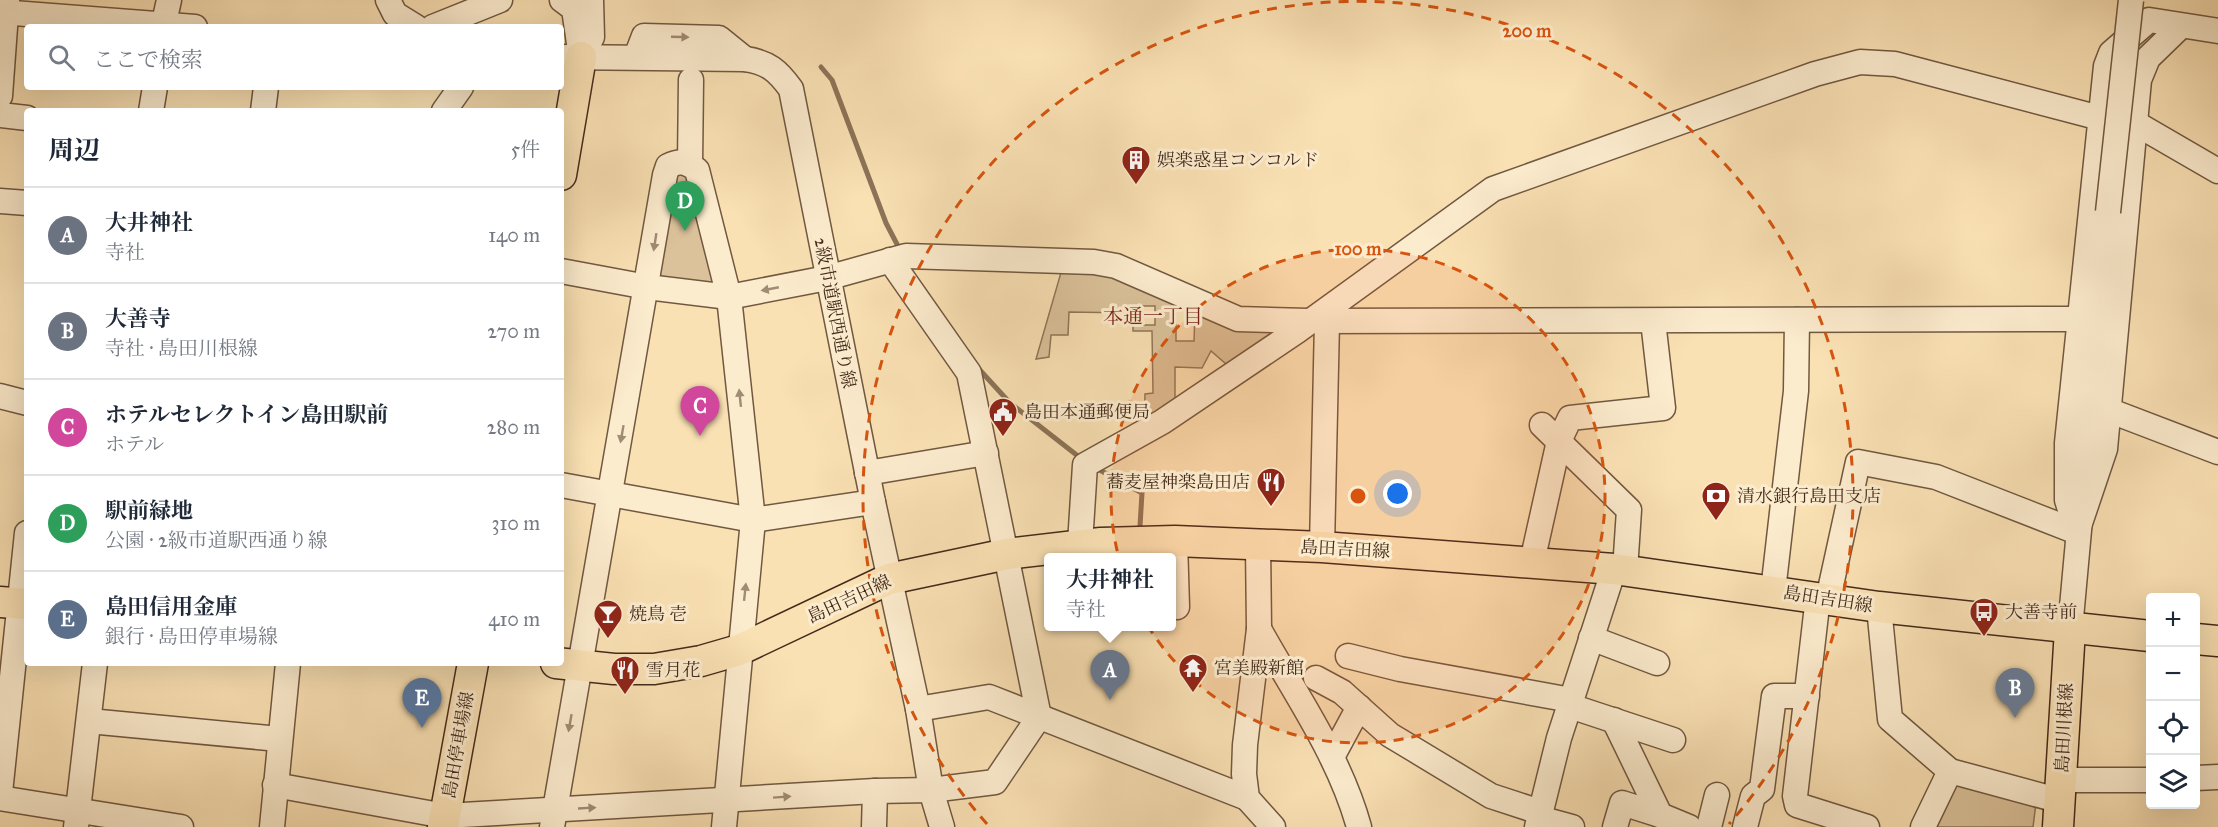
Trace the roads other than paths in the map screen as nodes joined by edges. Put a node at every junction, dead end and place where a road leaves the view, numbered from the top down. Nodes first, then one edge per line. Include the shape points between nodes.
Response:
1 (169, 0) edge
2 (181, 0) edge
3 (388, 0) edge
4 (500, 0) edge
5 (562, 0) edge
6 (591, 0) edge
7 (2131, 0) edge
8 (4, 8) edge
9 (155, 24) edge
10 (174, 24) edge
11 (175, 24) edge
12 (411, 24) edge
13 (440, 24) edge
14 (2181, 26) junction
15 (2218, 31) edge
16 (571, 57) edge
17 (685, 80) dead end
18 (154, 90) edge
19 (266, 90) edge
20 (0, 96) edge
21 (152, 108) edge
22 (263, 108) edge
23 (0, 115) edge
24 (24, 118) edge
25 (2100, 118) junction
26 (2135, 123) junction
27 (564, 140) edge
28 (684, 163) junction
29 (2218, 171) edge
30 (0, 201) edge
31 (24, 203) edge
32 (890, 260) junction
33 (564, 272) edge
34 (827, 278) junction
35 (647, 287) junction
36 (729, 297) junction
37 (2078, 319) junction
38 (1797, 320) junction
39 (1317, 321) junction
40 (1653, 321) junction
41 (0, 396) edge
42 (24, 403) edge
43 (2108, 410) junction
44 (1551, 433) junction
45 (2218, 452) edge
46 (986, 453) junction
47 (867, 473) junction
48 (564, 485) edge
49 (611, 494) junction
50 (873, 502) junction
51 (753, 519) junction
52 (2077, 532) junction
53 (1175, 542) junction
54 (1080, 544) junction
55 (1258, 545) junction
56 (1322, 547) junction
57 (24, 550) edge
58 (1175, 553) edge
59 (1007, 554) junction
60 (1532, 562) junction
61 (1619, 569) junction
62 (1176, 574) edge
63 (889, 579) junction
64 (1773, 591) junction
65 (1823, 598) junction
66 (15, 603) edge
67 (1177, 607) dead end
68 (1879, 607) junction
69 (1259, 629) junction
70 (2070, 629) junction
71 (2146, 636) edge
72 (1592, 638) junction
73 (2200, 639) edge
74 (2218, 641) edge
75 (739, 650) junction
76 (1348, 656) dead end
77 (1657, 663) dead end
78 (568, 664) edge
79 (96, 666) edge
80 (288, 666) edge
81 (472, 666) edge
82 (1316, 678) dead end
83 (1807, 696) junction
84 (1570, 703) junction
85 (1359, 707) junction
86 (918, 709) junction
87 (1039, 717) junction
88 (1614, 720) junction
89 (89, 721) junction
90 (279, 739) junction
91 (1673, 740) dead end
92 (1332, 757) junction
93 (1950, 771) junction
94 (2218, 777) edge
95 (2200, 778) edge
96 (2146, 781) edge
97 (275, 785) junction
98 (931, 790) junction
99 (875, 791) junction
100 (1717, 795) dead end
101 (2, 797) edge
102 (1247, 798) junction
103 (726, 801) junction
104 (2060, 803) edge
105 (1660, 815) junction
106 (77, 818) edge
107 (553, 818) edge
108 (1539, 819) edge
109 (444, 821) edge
110 (181, 827) edge
111 (272, 827) edge
112 (723, 827) edge
113 (874, 827) edge
114 (942, 827) edge
115 (1273, 827) edge
116 (1359, 827) edge
117 (1572, 827) edge
118 (1615, 827) edge
119 (1689, 827) edge
120 (1709, 827) edge
121 (1745, 827) edge
122 (1867, 827) edge
123 (1923, 827) edge

1 - 10 street
2 - 11 street
3 - 12 street via 395,14
4 - 13 street
5 - 16 street via 574,9
6 - 16 street via 592,37
7 - 52 street, bridge
8 - 9 street
8 - 20 street
14 - 15 street
14 - 25 street via 2149,20 2111,53
14 - 26 street via 2148,58 2139,80
16 - 27 main road
16 - 34 street, 2級市道駅西通り線 via 753,60 779,72 791,89
17 - 28 street
18 - 21 street
19 - 22 street
23 - 24 street
25 - 26 street
25 - 37 street
25 - 39 street via 1895,64 1860,62 1815,74 1493,189
26 - 29 street
26 - 43 street
28 -> 35 street via 668,166 665,175
28 - 36 street via 697,170 703,186
30 - 31 street
32 - 34 street
32 - 39 street via 906,256 1094,262 1116,266 1238,319
32 - 46 street via 969,373
33 - 35 street
34 -> 36 street
34 - 47 street, 2級市道駅西通り線
35 - 36 street
35 -> 49 street
51 -> 36 street
37 - 38 street
37 - 52 street via 2067,444 2067,500
38 - 40 street
38 - 64 street via 1796,391
39 - 40 street
39 - 54 street via 1162,422 1088,463
39 - 56 street
40 - 44 street via 1663,408 1570,418
41 - 42 street
43 - 45 street
43 - 52 street via 2105,451
44 - 60 street
44 - 61 street via 1629,510
46 - 47 street
46 - 59 street
47 - 50 street, 2級市道駅西通り線
48 - 49 street
49 - 51 street
49 - 78 street
50 - 51 street
50 - 63 street, 2級市道駅西通り線
75 -> 51 street
52 - 65 street via 1936,477 1858,462
52 - 70 street
53 - 54 main road, 島田吉田線
53 - 55 main road, 島田吉田線
53 - 58 street
54 - 59 main road, 島田吉田線
55 - 56 main road, 島田吉田線
55 - 69 street
56 - 60 main road, 島田吉田線
57 - 66 street
59 - 63 main road, 島田吉田線
59 - 87 street
60 - 61 main road, 島田吉田線
61 - 64 main road, 島田吉田線
61 - 72 street
62 - 67 street
63 - 75 main road, 島田吉田線
63 - 86 street, 2級市道駅西通り線
64 - 65 main road, 島田吉田線
65 - 68 main road, 島田吉田線
65 - 83 street
66 - 101 street
68 - 70 main road, 島田吉田線
68 - 93 street via 1890,718
69 - 92 street
69 - 102 street via 1245,745
70 - 71 main road, 島田吉田線
70 - 104 main road, 島田川根線
72 - 77 street
72 - 84 street
73 - 74 main road
75 - 78 main road, 島田吉田線 via 701,662 654,669
75 - 103 street
76 - 84 street
78 -> 107 street
79 - 89 street
80 - 90 street
81 - 109 main road, 島田停車場線
82 - 85 street
83 - 121 street via 1774,696 1762,789 1753,796
83 - 122 street via 1797,805
84 - 88 street
84 - 108 street
85 - 92 street
85 - 108 street via 1390,735 1491,796
86 - 87 street via 989,697
86 - 98 street, 2級市道駅西通り線
87 - 98 street via 995,782
87 - 102 street via 1168,776
88 - 91 street
88 - 105 street
89 - 90 street
89 - 106 street
90 - 97 street
92 - 116 street
93 - 104 street
93 - 123 street
94 - 95 street
96 - 104 street
97 - 109 street
97 - 111 street
98 - 99 street
98 - 114 street, 2級市道駅西通り線
103 -> 99 street
99 - 113 street
100 - 120 street
101 - 106 street
102 - 115 street
107 -> 103 street
103 - 112 street
105 - 118 street via 1622,803
105 - 119 street
106 - 110 street
107 - 109 street
108 - 117 street

